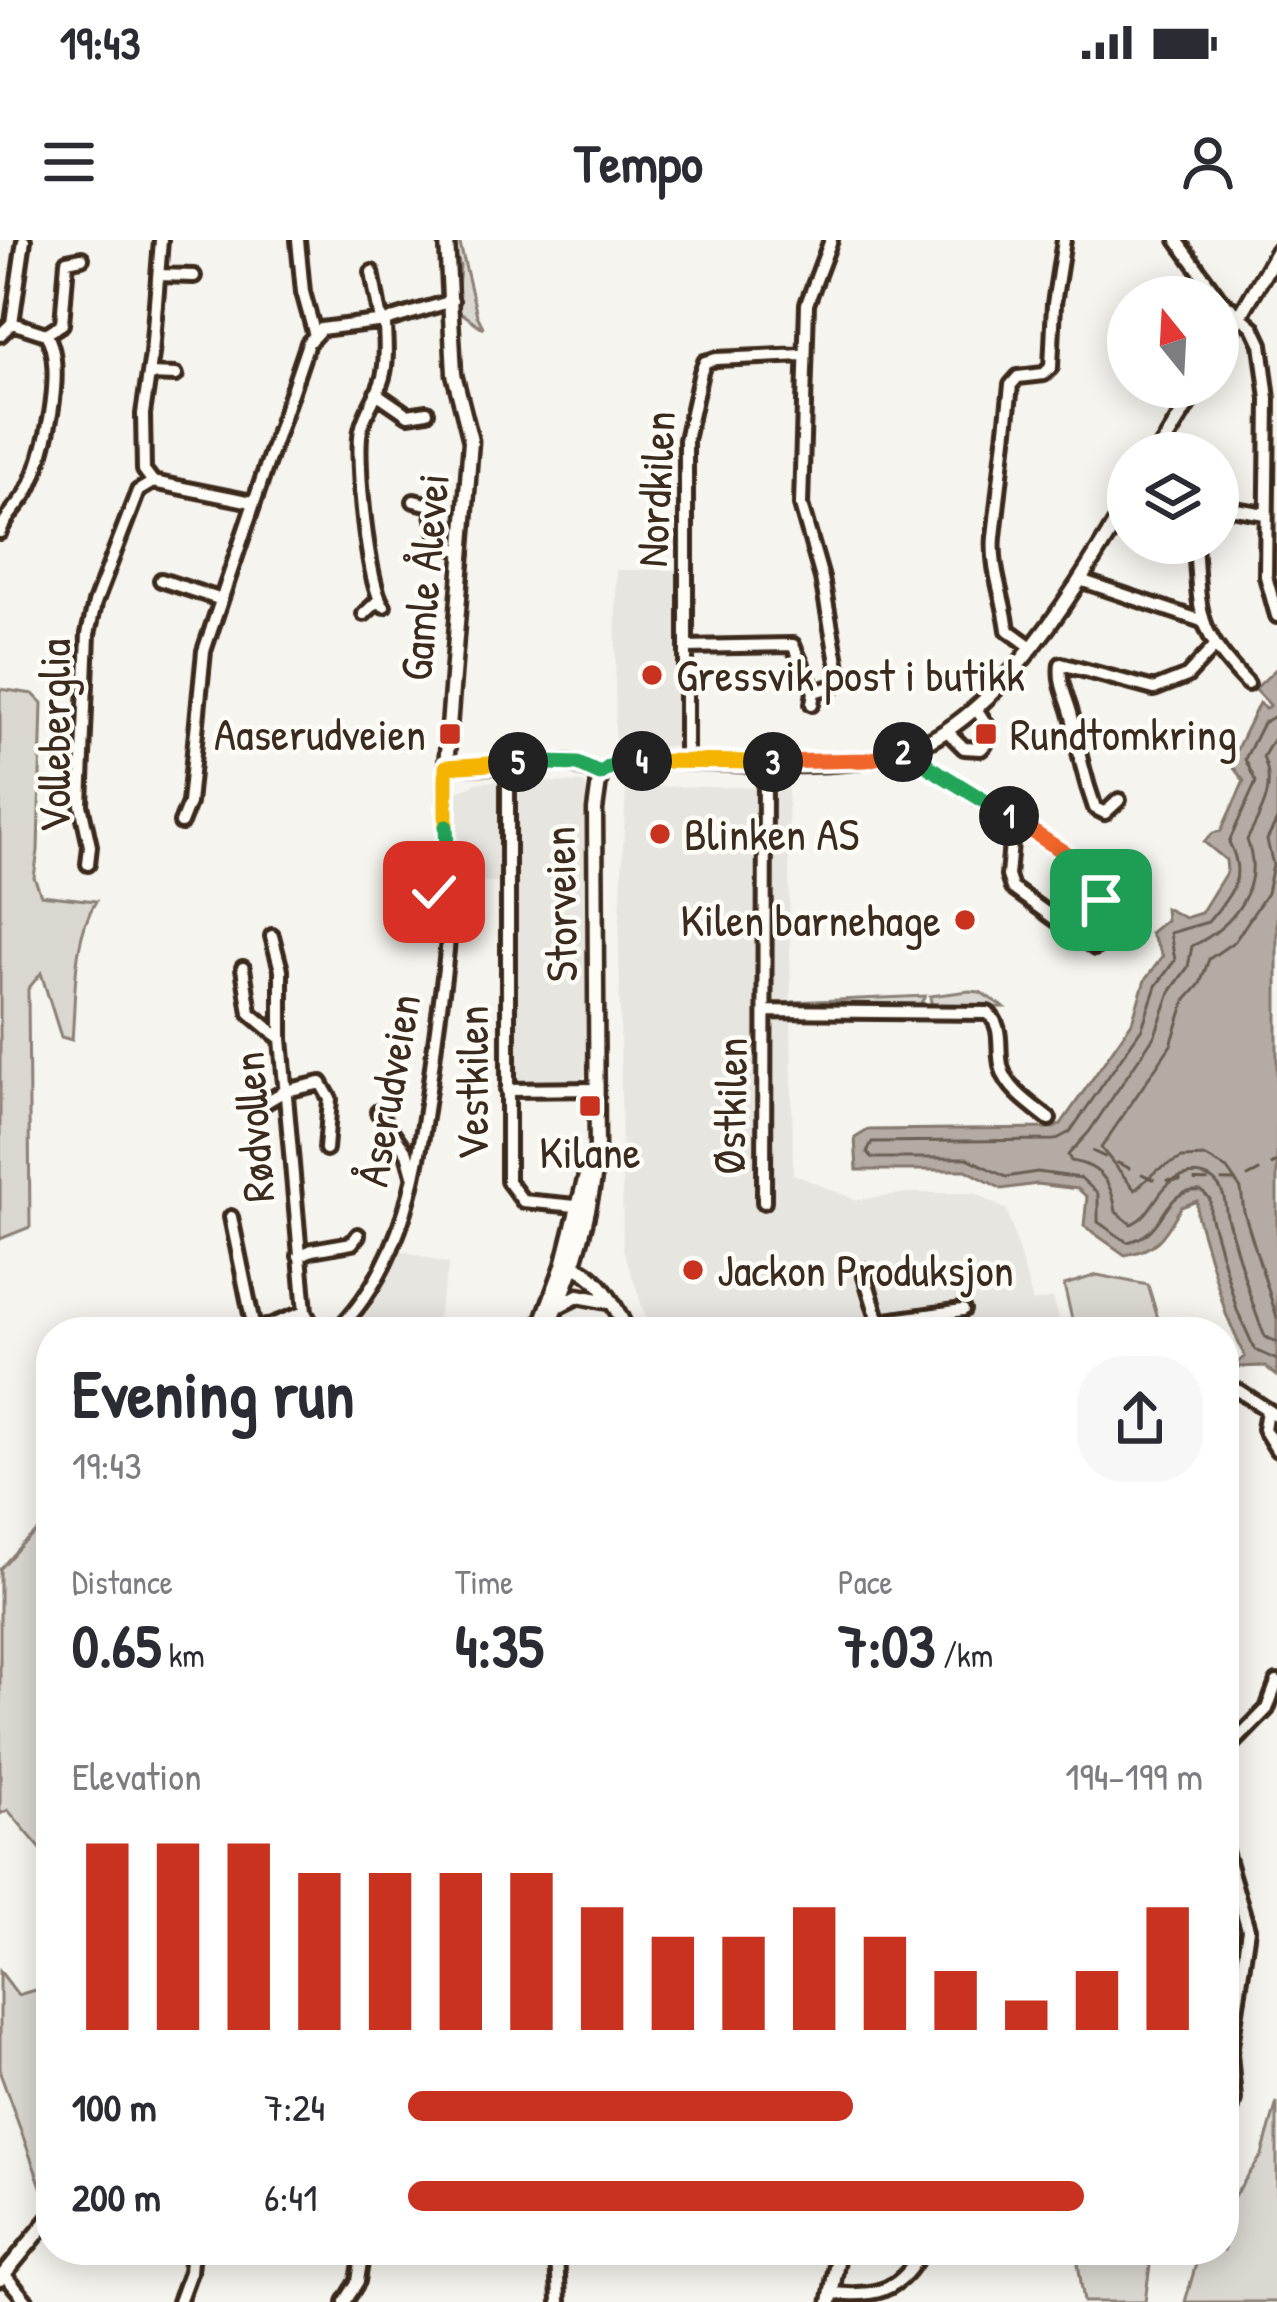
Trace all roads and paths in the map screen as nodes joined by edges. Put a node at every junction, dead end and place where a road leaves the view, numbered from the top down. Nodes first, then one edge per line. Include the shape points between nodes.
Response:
1 (24, 240) edge
2 (161, 240) edge
3 (298, 240) edge
4 (447, 240) edge
5 (831, 240) edge
6 (1064, 240) edge
7 (1177, 240) edge
8 (1277, 252) edge
9 (82, 258) dead end
10 (372, 272) dead end
11 (159, 275) junction
12 (194, 276) dead end
13 (452, 301) junction
14 (1241, 316) junction
15 (1239, 319) edge
16 (383, 321) junction
17 (12, 323) junction
18 (314, 332) junction
19 (46, 334) junction
20 (0, 335) edge
21 (803, 355) junction
22 (150, 374) junction
23 (176, 374) dead end
24 (376, 393) junction
25 (427, 412) dead end
26 (148, 476) junction
27 (414, 501) dead end
28 (252, 502) junction
29 (1239, 510) edge
30 (1265, 514) junction
31 (0, 532) edge
32 (1107, 535) edge
33 (463, 552) junction
34 (1197, 564) edge
35 (160, 580) dead end
36 (1079, 580) junction
37 (219, 599) junction
38 (364, 614) dead end
39 (1277, 616) edge
40 (1202, 621) junction
41 (1030, 646) junction
42 (686, 647) junction
43 (1214, 647) junction
44 (1248, 684) dead end
45 (976, 710) junction
46 (948, 732) junction
47 (916, 748) junction
48 (686, 761) junction
49 (508, 762) junction
50 (765, 762) junction
51 (446, 767) junction
52 (600, 774) junction
53 (1119, 800) dead end
54 (1013, 820) junction
55 (181, 823) dead end
56 (88, 864) dead end
57 (448, 868) junction
58 (1134, 917) dead end
59 (430, 918) dead end
60 (272, 936) dead end
61 (1095, 948) dead end
62 (243, 968) dead end
63 (766, 1011) junction
64 (281, 1039) junction
65 (597, 1089) junction
66 (508, 1090) junction
67 (285, 1091) junction
68 (254, 1108) dead end
69 (378, 1112) dead end
70 (1049, 1120) dead end
71 (326, 1150) dead end
72 (414, 1178) junction
73 (764, 1202) dead end
74 (576, 1206) dead end
75 (231, 1216) dead end
76 (358, 1235) dead end
77 (299, 1256) junction
78 (570, 1269) junction
79 (862, 1270) dead end
80 (609, 1302) junction
81 (560, 1305) junction
82 (964, 1310) dead end
83 (304, 1312) junction
84 (252, 1317) edge
85 (291, 1317) edge
86 (307, 1317) edge
87 (351, 1317) edge
88 (549, 1317) edge
89 (552, 1317) edge
90 (618, 1317) edge
91 (877, 1317) edge
92 (929, 1317) edge
93 (1239, 1394) edge
94 (1272, 1413) edge
95 (1277, 1450) edge
96 (1277, 1682) edge
97 (1239, 1738) edge
98 (1239, 1903) edge
99 (1239, 1991) edge
100 (36, 2235) edge
101 (191, 2265) edge
102 (361, 2265) edge
103 (558, 2265) edge
104 (836, 2265) edge
105 (913, 2265) edge
106 (2, 2276) edge
107 (831, 2298) edge
108 (27, 2302) edge
109 (179, 2302) edge
110 (345, 2302) edge
111 (559, 2302) edge

1 - 17 street
2 - 11 street
3 - 18 street
4 - 13 main road, Gamle Ålevei
5 - 21 street via 808,294
6 - 41 street via 1051,367 1011,385 994,537 1008,630
7 - 14 street
8 - 14 main road
9 - 19 street via 67,261 62,324
10 - 16 street
11 - 12 street
11 - 22 street
13 - 16 street
13 - 33 main road, Gamle Ålevei via 454,374 471,441
14 - 15 main road
14 - 30 street via 1265,363
16 - 18 street
16 - 24 street via 385,364
17 - 19 street
17 - 20 street
18 - 28 street
19 - 31 street via 53,400 33,479
21 - 42 street, Nordkilen via 705,362 686,440
21 - 42 street via 801,505 840,680 813,698 793,645
22 - 23 street
22 - 26 street via 143,414
24 - 25 street via 408,415
24 - 38 street via 359,441 381,604
26 - 28 street
26 - 56 street, Volleberglia via 88,634 81,805
27 - 33 street via 431,505 440,542
28 - 37 street
29 - 30 street
30 - 39 street via 1266,576
32 - 36 main road, Storveien
33 - 51 main road, Gamle Ålevei
34 - 40 street
35 - 37 street
36 - 40 street
36 - 41 main road, Storveien
37 - 55 street via 204,651
40 - 43 street
41 - 45 main road, Storveien
42 - 48 street, Nordkilen
43 - 44 street
43 - 53 street via 1187,676 1154,689 1061,664 1095,808 1105,813
45 - 46 main road, Storveien
45 - 46 street via 986,724 981,749 964,748
46 - 47 main road, Storveien
47 - 50 main road, Storveien via 867,760
47 - 54 street via 929,767
48 - 50 main road, Storveien
48 - 52 main road, Storveien via 623,762
49 - 51 main road
49 - 52 main road via 578,764
49 - 66 street, Vestkilen
50 - 63 street, Østkilen
51 - 57 street, Åserudveien
52 - 65 main road, Storveien
54 - 58 street via 1068,855 1082,887 1112,918 1123,924
54 - 61 street via 1012,888
57 - 59 street
57 - 72 street, Åserudveien via 444,974
60 - 64 street, Rødvollen via 281,970
62 - 64 street via 250,1012
63 - 70 street, Østkilen via 988,1013 997,1023 1003,1072
63 - 73 street, Østkilen
64 - 67 street, Rødvollen
65 - 66 street
65 - 78 main road, Storveien
66 - 74 street, Vestkilen via 511,1189 523,1201
67 - 68 street
67 - 71 street via 325,1086
67 - 77 street, Rødvollen
69 - 72 street via 409,1156
72 - 87 street, Åserudveien via 392,1245
75 - 84 street, Rødvollen
76 - 77 street
77 - 83 street, Rødvollen
78 - 80 main road
78 - 81 main road
78 - 88 main road
79 - 91 street
80 - 81 main road via 578,1296
80 - 90 main road
81 - 89 main road
82 - 92 street
83 - 85 street, Rødvollen
83 - 86 street, Rødvollen
93 - 94 street
94 - 95 street via 1264,1429
96 - 97 street via 1267,1709
98 - 99 street via 1248,1929
100 - 106 main road
101 - 109 street
102 - 110 street
103 - 111 street
104 - 107 main road
105 - 107 street via 888,2290
106 - 108 street

